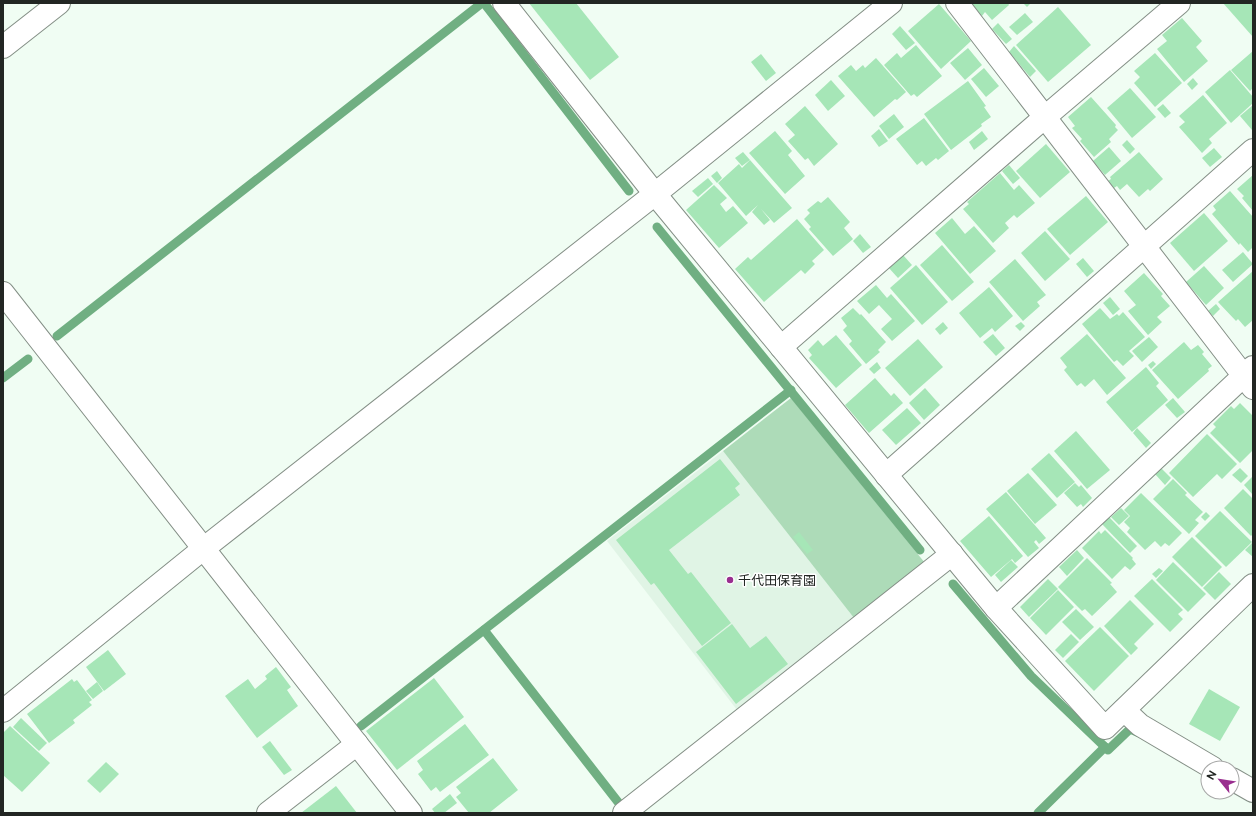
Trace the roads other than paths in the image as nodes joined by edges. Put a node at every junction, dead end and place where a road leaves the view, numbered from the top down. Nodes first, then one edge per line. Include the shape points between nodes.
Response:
1 (59, 3) edge
2 (504, 3) edge
3 (891, 3) edge
4 (957, 3) edge
5 (1179, 3) edge
6 (3, 47) edge
7 (1044, 117) junction
8 (1253, 150) edge
9 (655, 194) junction
10 (1144, 247) junction
11 (3, 293) edge
12 (781, 347) junction
13 (1250, 377) edge
14 (886, 474) junction
15 (203, 549) junction
16 (952, 554) junction
17 (1253, 585) edge
18 (996, 608) junction
19 (1124, 710) junction
20 (3, 711) edge
21 (357, 744) junction
22 (1200, 760) edge
23 (1240, 784) edge
24 (1253, 791) edge
25 (268, 813) edge
26 (411, 813) edge
27 (624, 813) edge

1 - 6 street
2 - 9 street
3 - 9 street
4 - 7 street
5 - 7 street
7 - 10 street
7 - 12 street
8 - 10 street
9 - 12 street
9 - 15 street
10 - 13 street
10 - 14 street
11 - 15 street
12 - 14 street
13 - 18 street
14 - 16 street
15 - 20 street
15 - 21 street
16 - 18 street
16 - 27 street
17 - 19 street
18 - 19 street via 1105,728
19 - 22 street via 1140,725
21 - 25 street
21 - 26 street
23 - 24 street

